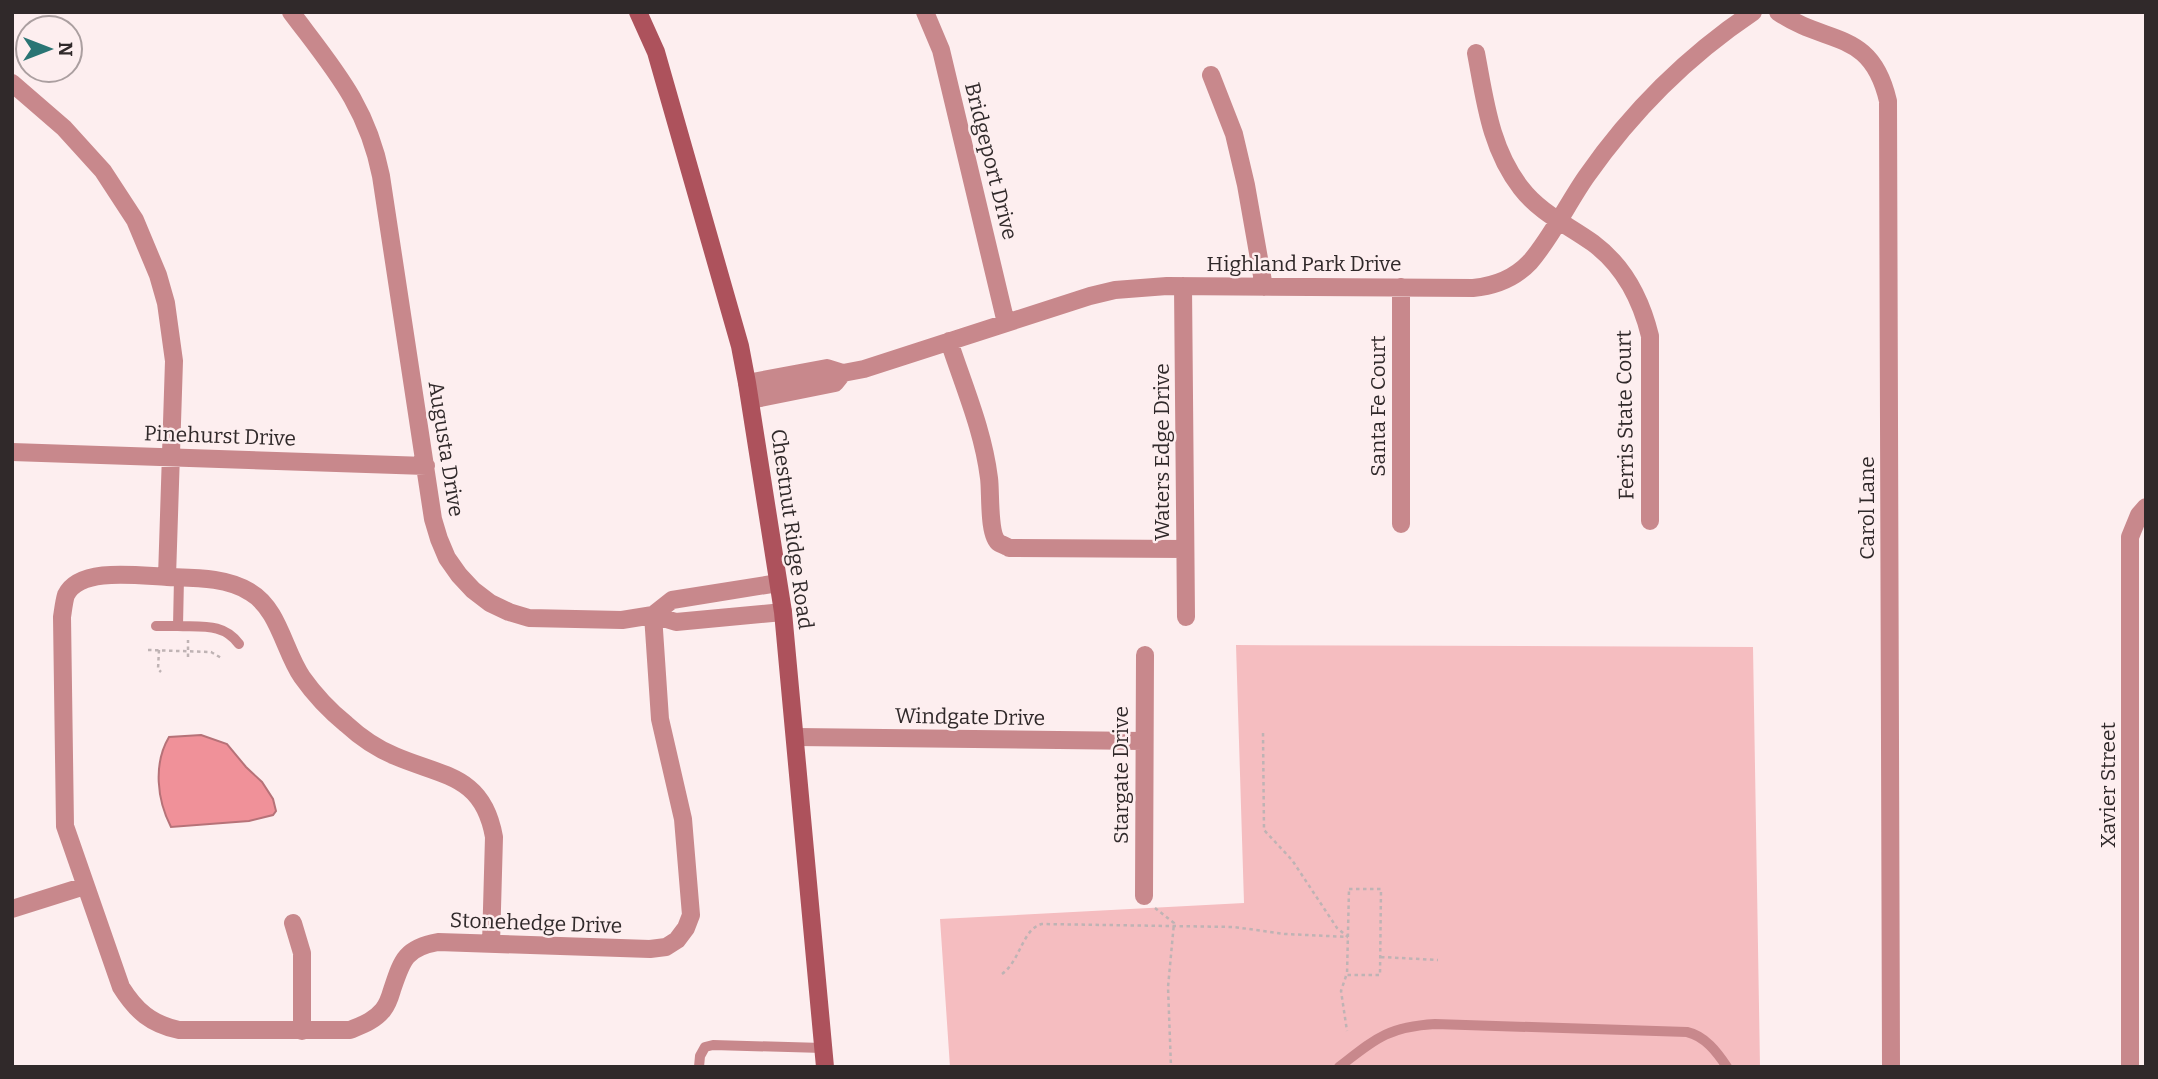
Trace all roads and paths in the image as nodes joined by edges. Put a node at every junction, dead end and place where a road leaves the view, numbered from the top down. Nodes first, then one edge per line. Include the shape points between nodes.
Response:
1 (291, 12) edge
2 (638, 12) edge
3 (925, 12) edge
4 (1753, 12) edge
5 (1778, 12) edge
6 (1476, 53) dead end
7 (1211, 75) dead end
8 (12, 83) edge
9 (1558, 221) junction
10 (1183, 286) junction
11 (1264, 286) junction
12 (1401, 287) junction
13 (1006, 323) junction
14 (949, 341) junction
15 (749, 391) junction
16 (12, 452) edge
17 (172, 457) junction
18 (426, 466) junction
19 (2146, 507) edge
20 (1650, 521) dead end
21 (1401, 524) dead end
22 (1185, 549) junction
23 (173, 577) junction
24 (778, 583) junction
25 (783, 612) junction
26 (653, 615) junction
27 (1186, 617) dead end
28 (156, 626) dead end
29 (178, 626) junction
30 (239, 644) dead end
31 (148, 650) dead end
32 (159, 650) junction
33 (188, 650) junction
34 (1145, 655) dead end
35 (188, 657) dead end
36 (223, 659) dead end
37 (161, 672) dead end
38 (1263, 733) dead end
39 (796, 737) junction
40 (1143, 741) junction
41 (85, 886) junction
42 (1145, 899) joint
43 (12, 909) edge
44 (293, 923) dead end
45 (1174, 927) junction
46 (1348, 937) junction
47 (491, 944) junction
48 (1380, 957) junction
49 (1437, 960) dead end
50 (1002, 974) dead end
51 (1347, 975) junction
52 (302, 1031) junction
53 (1347, 1031) dead end
54 (823, 1048) junction
55 (699, 1067) edge
56 (825, 1067) edge
57 (1171, 1067) edge
58 (1339, 1067) edge
59 (1727, 1067) edge
60 (1891, 1067) edge
61 (2130, 1067) edge

1 - 18 street, Augusta Drive via 338,75 372,138
2 - 15 street, Chestnut Ridge Road via 656,52
3 - 13 street, Bridgeport Drive via 941,50
4 - 9 street, Highland Park Drive via 1683,65 1647,100 1606,149
5 - 60 street, Carol Lane via 1809,30 1850,43 1866,55 1884,82 1888,101
6 - 9 street, Ferris State Court via 1500,156 1522,190
7 - 11 street via 1234,134
8 - 17 street via 64,128 103,171 148,247 171,332
9 - 12 street, Highland Park Drive via 1531,261 1505,281 1473,288
9 - 20 street, Ferris State Court via 1610,257 1645,314 1650,336
10 - 11 street, Highland Park Drive
10 - 13 street, Highland Park Drive via 1115,290
10 - 22 street, Waters Edge Drive
11 - 12 street, Highland Park Drive
12 - 21 street, Santa Fe Court
13 - 14 street, Highland Park Drive
14 - 15 street, Highland Park Drive via 843,373 835,383
14 - 22 street via 983,439 992,522 999,543 1009,548
15 - 24 street, Chestnut Ridge Road
16 - 17 street, Pinehurst Drive
17 - 18 street, Pinehurst Drive
17 - 23 street
18 - 26 street, Augusta Drive via 433,519 447,558 490,603 529,618 550,620
19 - 61 street, Xavier Street via 2130,537
22 - 27 street, Waters Edge Drive
23 - 29 lane
23 - 41 street, Stonehedge Drive via 100,575 81,581 67,594 62,617 65,825
23 - 47 street via 209,579 251,592 274,619 303,678 346,725 392,755 455,778 484,804 494,837
24 - 25 street, Chestnut Ridge Road
24 - 26 street via 672,600
25 - 26 street, Augusta Drive via 676,622
25 - 39 street, Chestnut Ridge Road
26 - 47 street, Stonehedge Drive via 660,719 686,845 691,915 686,928 666,947 650,949
28 - 29 lane
29 - 30 lane via 220,628
31 - 32 path
32 - 33 path
32 - 37 path
33 - 35 path
33 - 36 path via 217,653
34 - 40 street, Stargate Drive
38 - 46 path via 1264,830
39 - 40 street, Windgate Drive
39 - 54 street, Chestnut Ridge Road
40 - 42 street, Stargate Drive
41 - 43 street
41 - 52 street, Stonehedge Drive via 121,987 147,1017 180,1030
42 - 45 path
44 - 52 street via 302,953
45 - 46 path
45 - 50 path via 1042,924 1031,930 1013,965
45 - 57 path via 1168,987
46 - 48 path via 1349,889 1381,889
46 - 51 path
47 - 52 street, Stonehedge Drive via 422,945 402,962 384,1009 375,1017 349,1030
48 - 49 path
48 - 51 path via 1380,975
51 - 53 path via 1341,991
54 - 55 lane via 713,1045 705,1048
54 - 56 street, Chestnut Ridge Road
58 - 59 lane via 1374,1039 1394,1030 1434,1024 1687,1032 1714,1049

